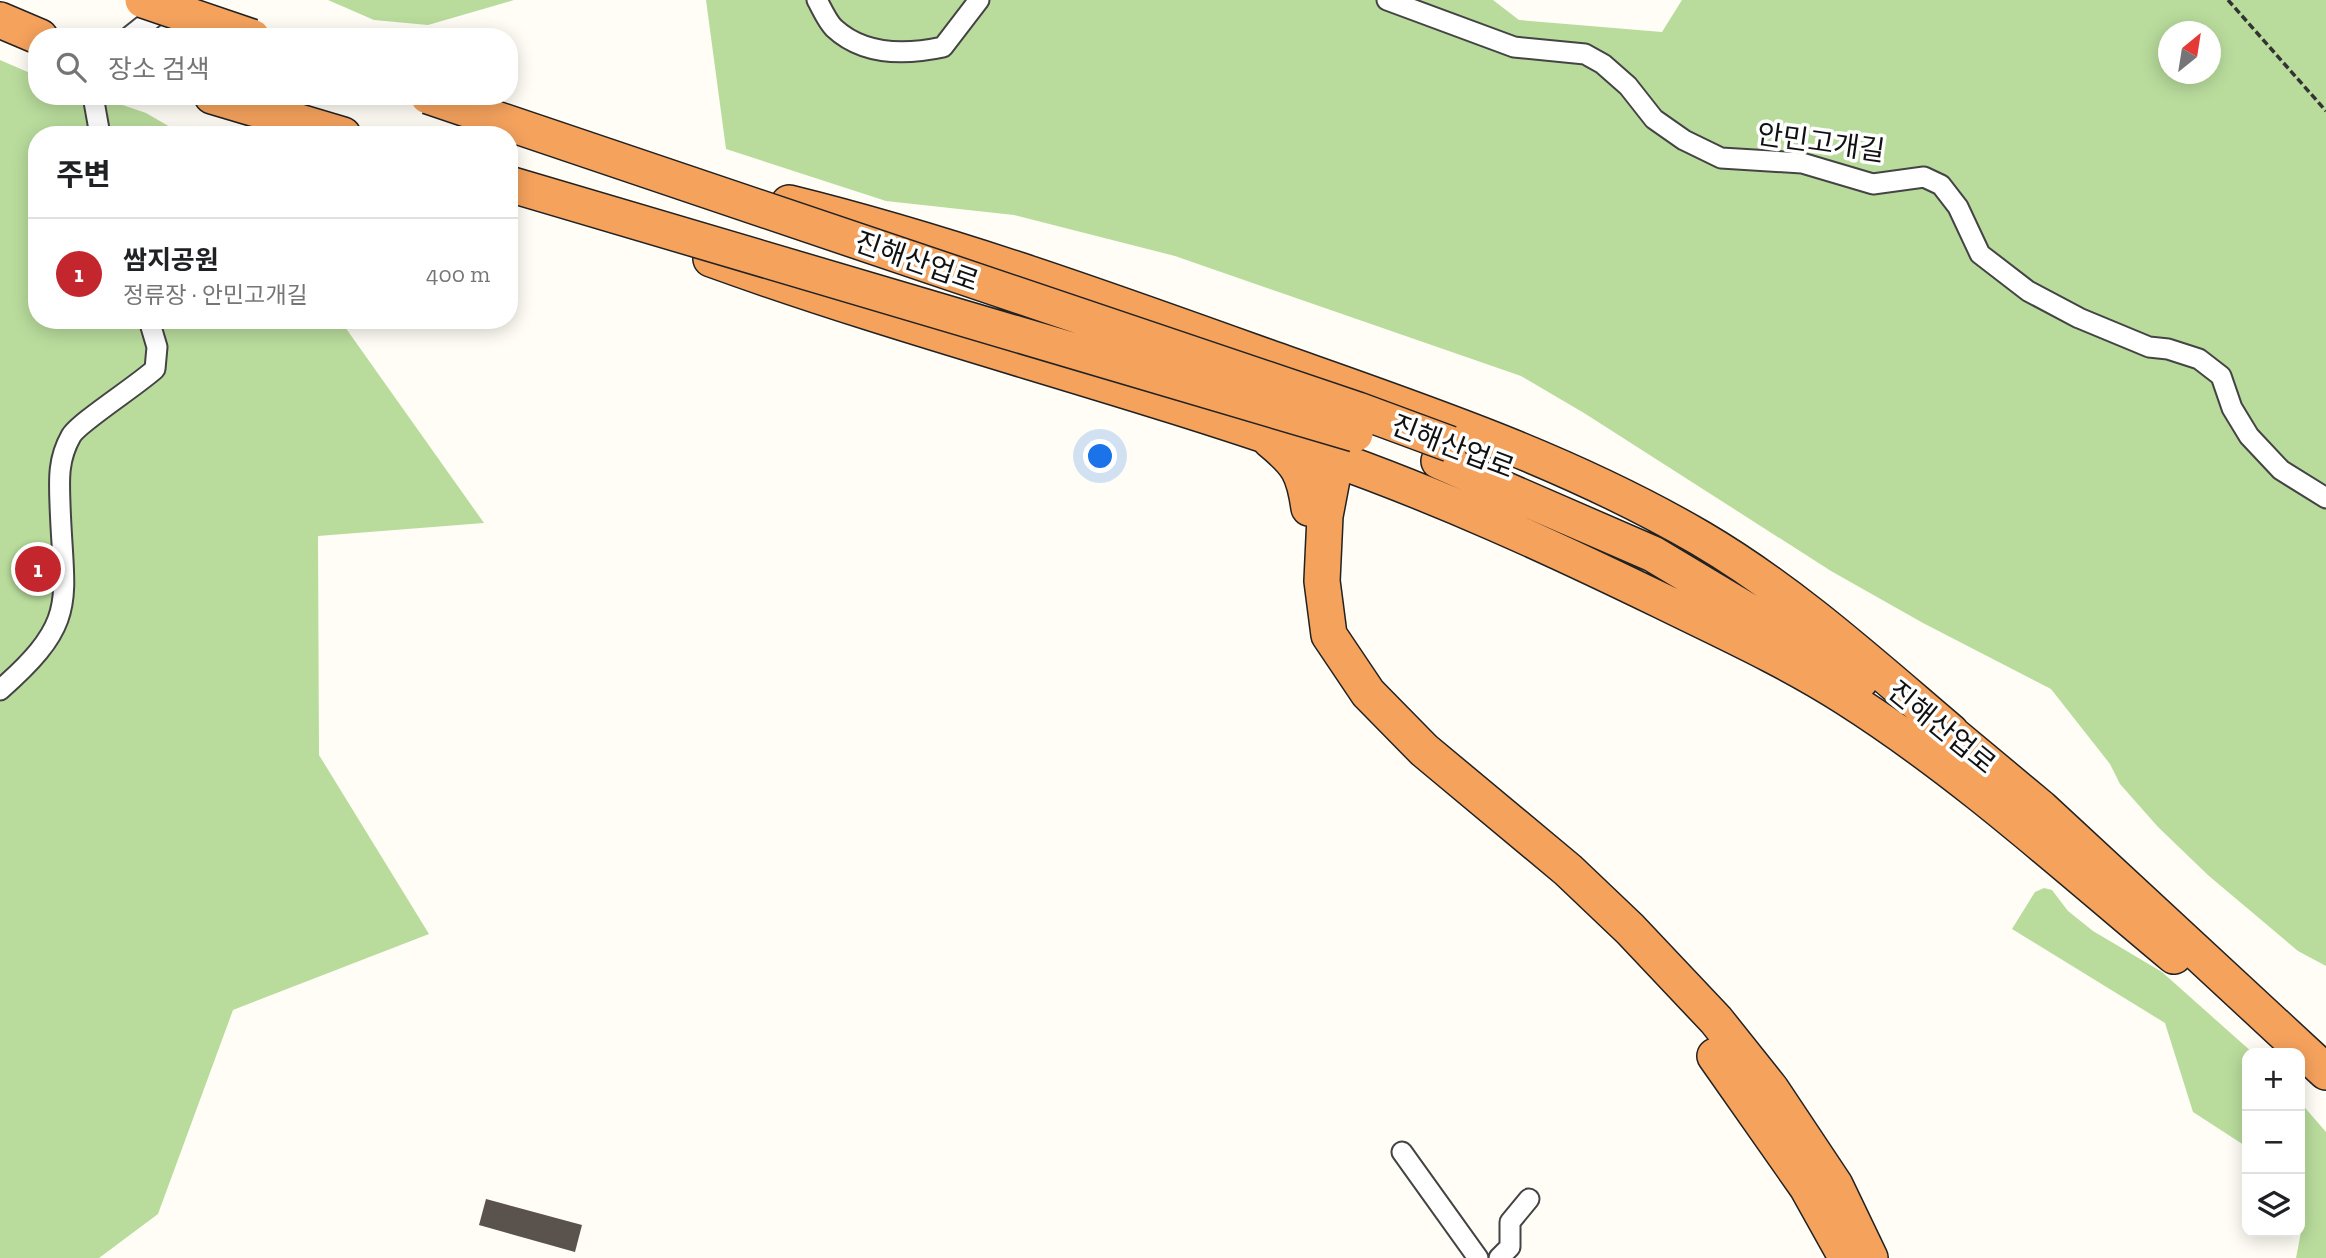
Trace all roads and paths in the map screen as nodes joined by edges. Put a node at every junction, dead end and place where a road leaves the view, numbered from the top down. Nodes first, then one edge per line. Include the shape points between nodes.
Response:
1 (143, 0) edge
2 (176, 0) edge
3 (817, 0) edge
4 (979, 0) edge
5 (1387, 0) edge
6 (2228, 0) edge
7 (0, 20) edge
8 (140, 28) edge
9 (225, 28) edge
10 (28, 32) edge
11 (95, 105) edge
12 (242, 105) edge
13 (455, 105) edge
14 (2326, 111) edge
15 (98, 126) edge
16 (313, 126) edge
17 (517, 126) edge
18 (518, 126) edge
19 (636, 166) junction
20 (518, 188) edge
21 (518, 188) edge
22 (152, 329) edge
23 (1334, 380) junction
24 (1265, 435) junction
25 (1445, 453) junction
26 (1326, 456) junction
27 (1402, 484) junction
28 (2326, 498) edge
29 (1317, 512) junction
30 (1694, 557) junction
31 (1743, 601) junction
32 (0, 690) edge
33 (2273, 1048) edge
34 (2326, 1072) edge
35 (2305, 1078) edge
36 (2326, 1098) edge
37 (1402, 1153) dead end
38 (1529, 1199) dead end
39 (1478, 1258) edge
40 (1499, 1258) edge
41 (1846, 1258) edge
42 (1870, 1258) edge

1 - 9 highway, bridge
2 - 8 street
3 - 4 street via 833,27 863,47 919,52 943,47
5 - 28 street, 안민고개길 via 1514,47 1585,54 1628,86 1654,119 1721,158 1802,163 1873,184 1924,177 1941,186 1958,208 1980,254 2028,291 2149,347 2199,359 2221,376 2232,408 2249,436 2281,470
6 - 14 path
7 - 10 highway
11 - 15 street
12 - 16 highway
13 - 17 highway, 진해산업로, bridge
18 - 19 highway, 진해산업로, bridge
19 - 23 highway, bridge via 827,212 998,263
19 - 25 highway, 진해산업로, bridge
20 - 25 highway, 진해산업로, bridge
21 - 24 highway, bridge via 798,290
22 - 32 street via 157,346 155,369 72,434 58,467 66,594 60,619 30,664
23 - 26 highway via 1343,415
23 - 30 highway via 1430,413 1631,499
24 - 26 highway
24 - 29 highway via 1293,459
25 - 30 highway, 진해산업로 via 1562,489
26 - 27 highway
26 - 29 highway
27 - 29 highway via 1342,491
27 - 31 highway via 1515,530 1654,597
29 - 41 highway via 1304,599 1316,650 1343,692 1397,750 1616,938 1735,1081 1807,1187
29 - 42 highway via 1329,635 1368,693 1424,750 1630,929 1716,1020 1771,1089 1835,1185
30 - 31 highway, 진해산업로
31 - 33 highway, 진해산업로 via 1838,664 1924,730 2029,821
31 - 34 highway, 진해산업로 via 1846,649 1951,732 2041,808
35 - 36 highway
37 - 39 street
38 - 40 street via 1510,1222 1510,1247

